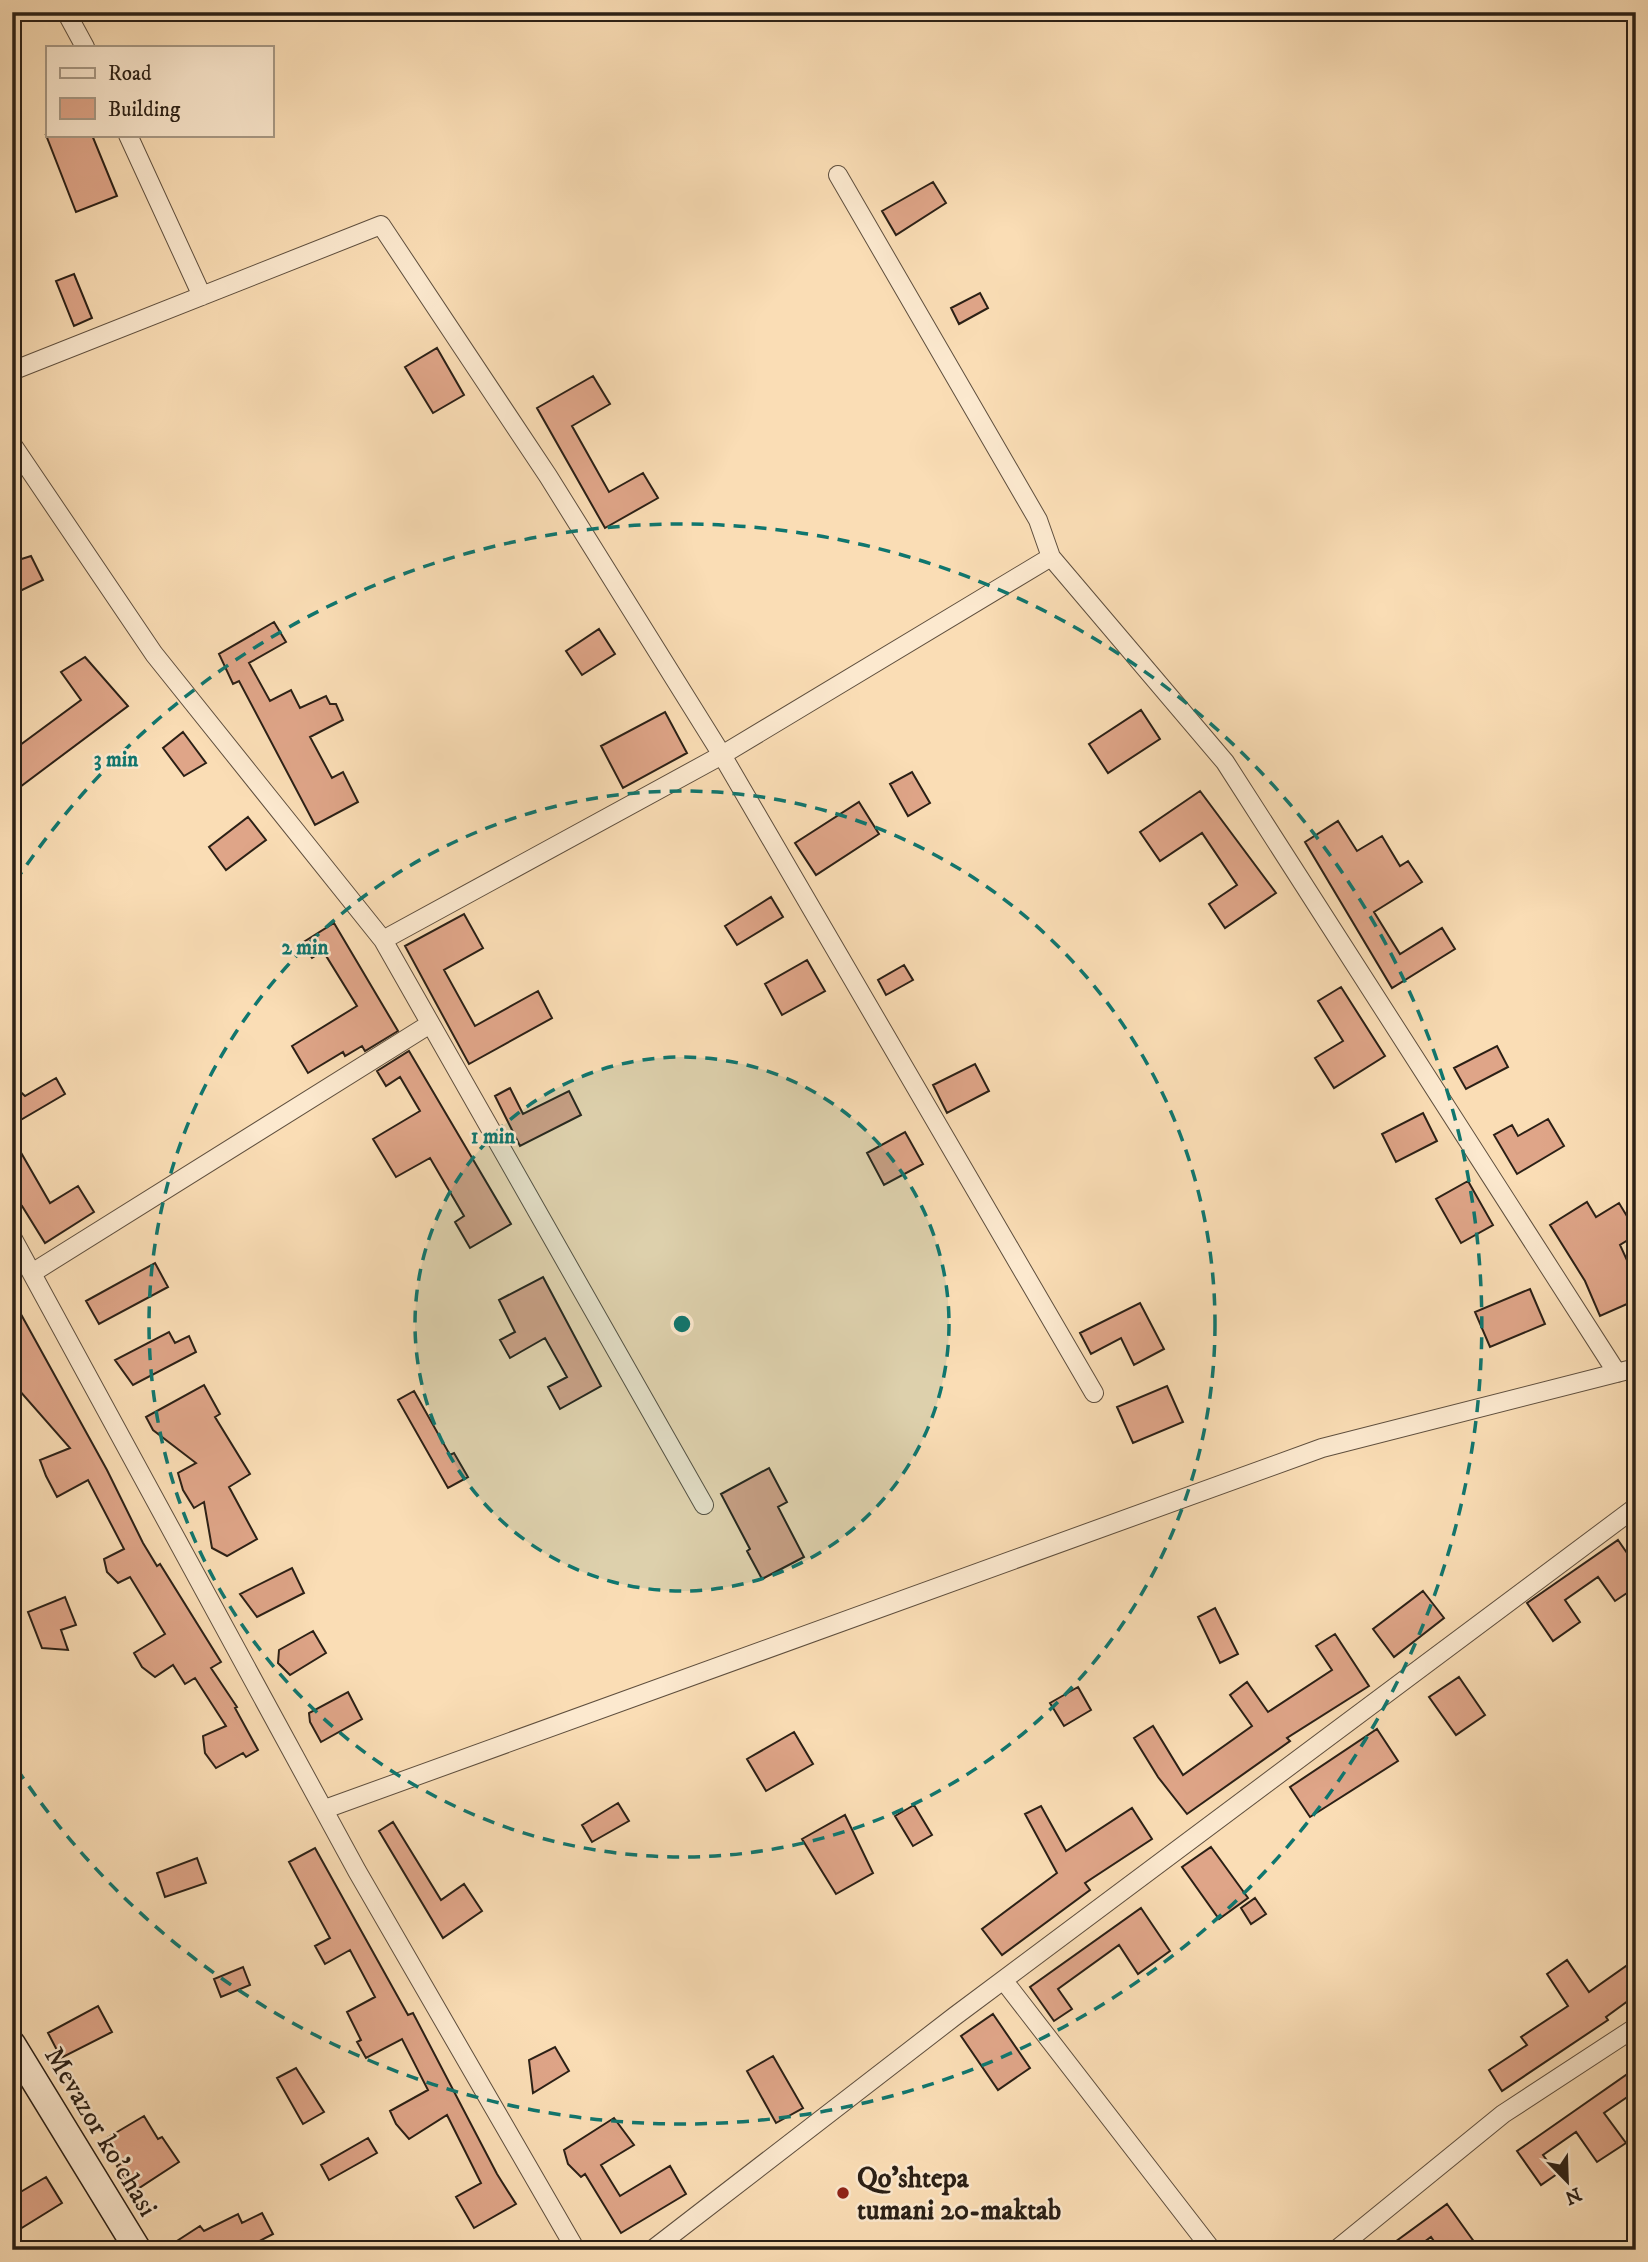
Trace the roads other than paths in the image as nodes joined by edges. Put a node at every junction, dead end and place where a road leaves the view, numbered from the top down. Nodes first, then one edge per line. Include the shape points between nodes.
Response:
1 (66, 12) edge
2 (84, 46) edge
3 (128, 136) edge
4 (838, 175) dead end
5 (202, 296) junction
6 (12, 371) edge
7 (12, 444) edge
8 (1051, 557) junction
9 (722, 755) junction
10 (383, 940) junction
11 (430, 1024) junction
12 (12, 1237) edge
13 (32, 1273) junction
14 (1636, 1368) edge
15 (1617, 1373) junction
16 (1094, 1393) dead end
17 (704, 1505) dead end
18 (1636, 1507) edge
19 (325, 1810) junction
20 (1004, 1981) junction
21 (1636, 2027) edge
22 (12, 2044) edge
23 (138, 2250) edge
24 (576, 2250) edge
25 (652, 2250) edge
26 (1212, 2250) edge
27 (1336, 2250) edge

1 - 2 street
3 - 5 street
4 - 8 street via 1038,520
5 - 6 street
5 - 9 street via 381,225 548,476
7 - 10 street via 154,654
8 - 9 street
8 - 15 street via 1226,762
9 - 10 street
9 - 16 street
10 - 11 street
11 - 13 street
11 - 17 street
12 - 13 street
13 - 19 street
14 - 15 street
15 - 19 street via 1322,1448
18 - 20 street
19 - 24 street
20 - 25 street
20 - 26 street
21 - 27 street via 1503,2114
22 - 23 street, Mevazor ko'chasi

